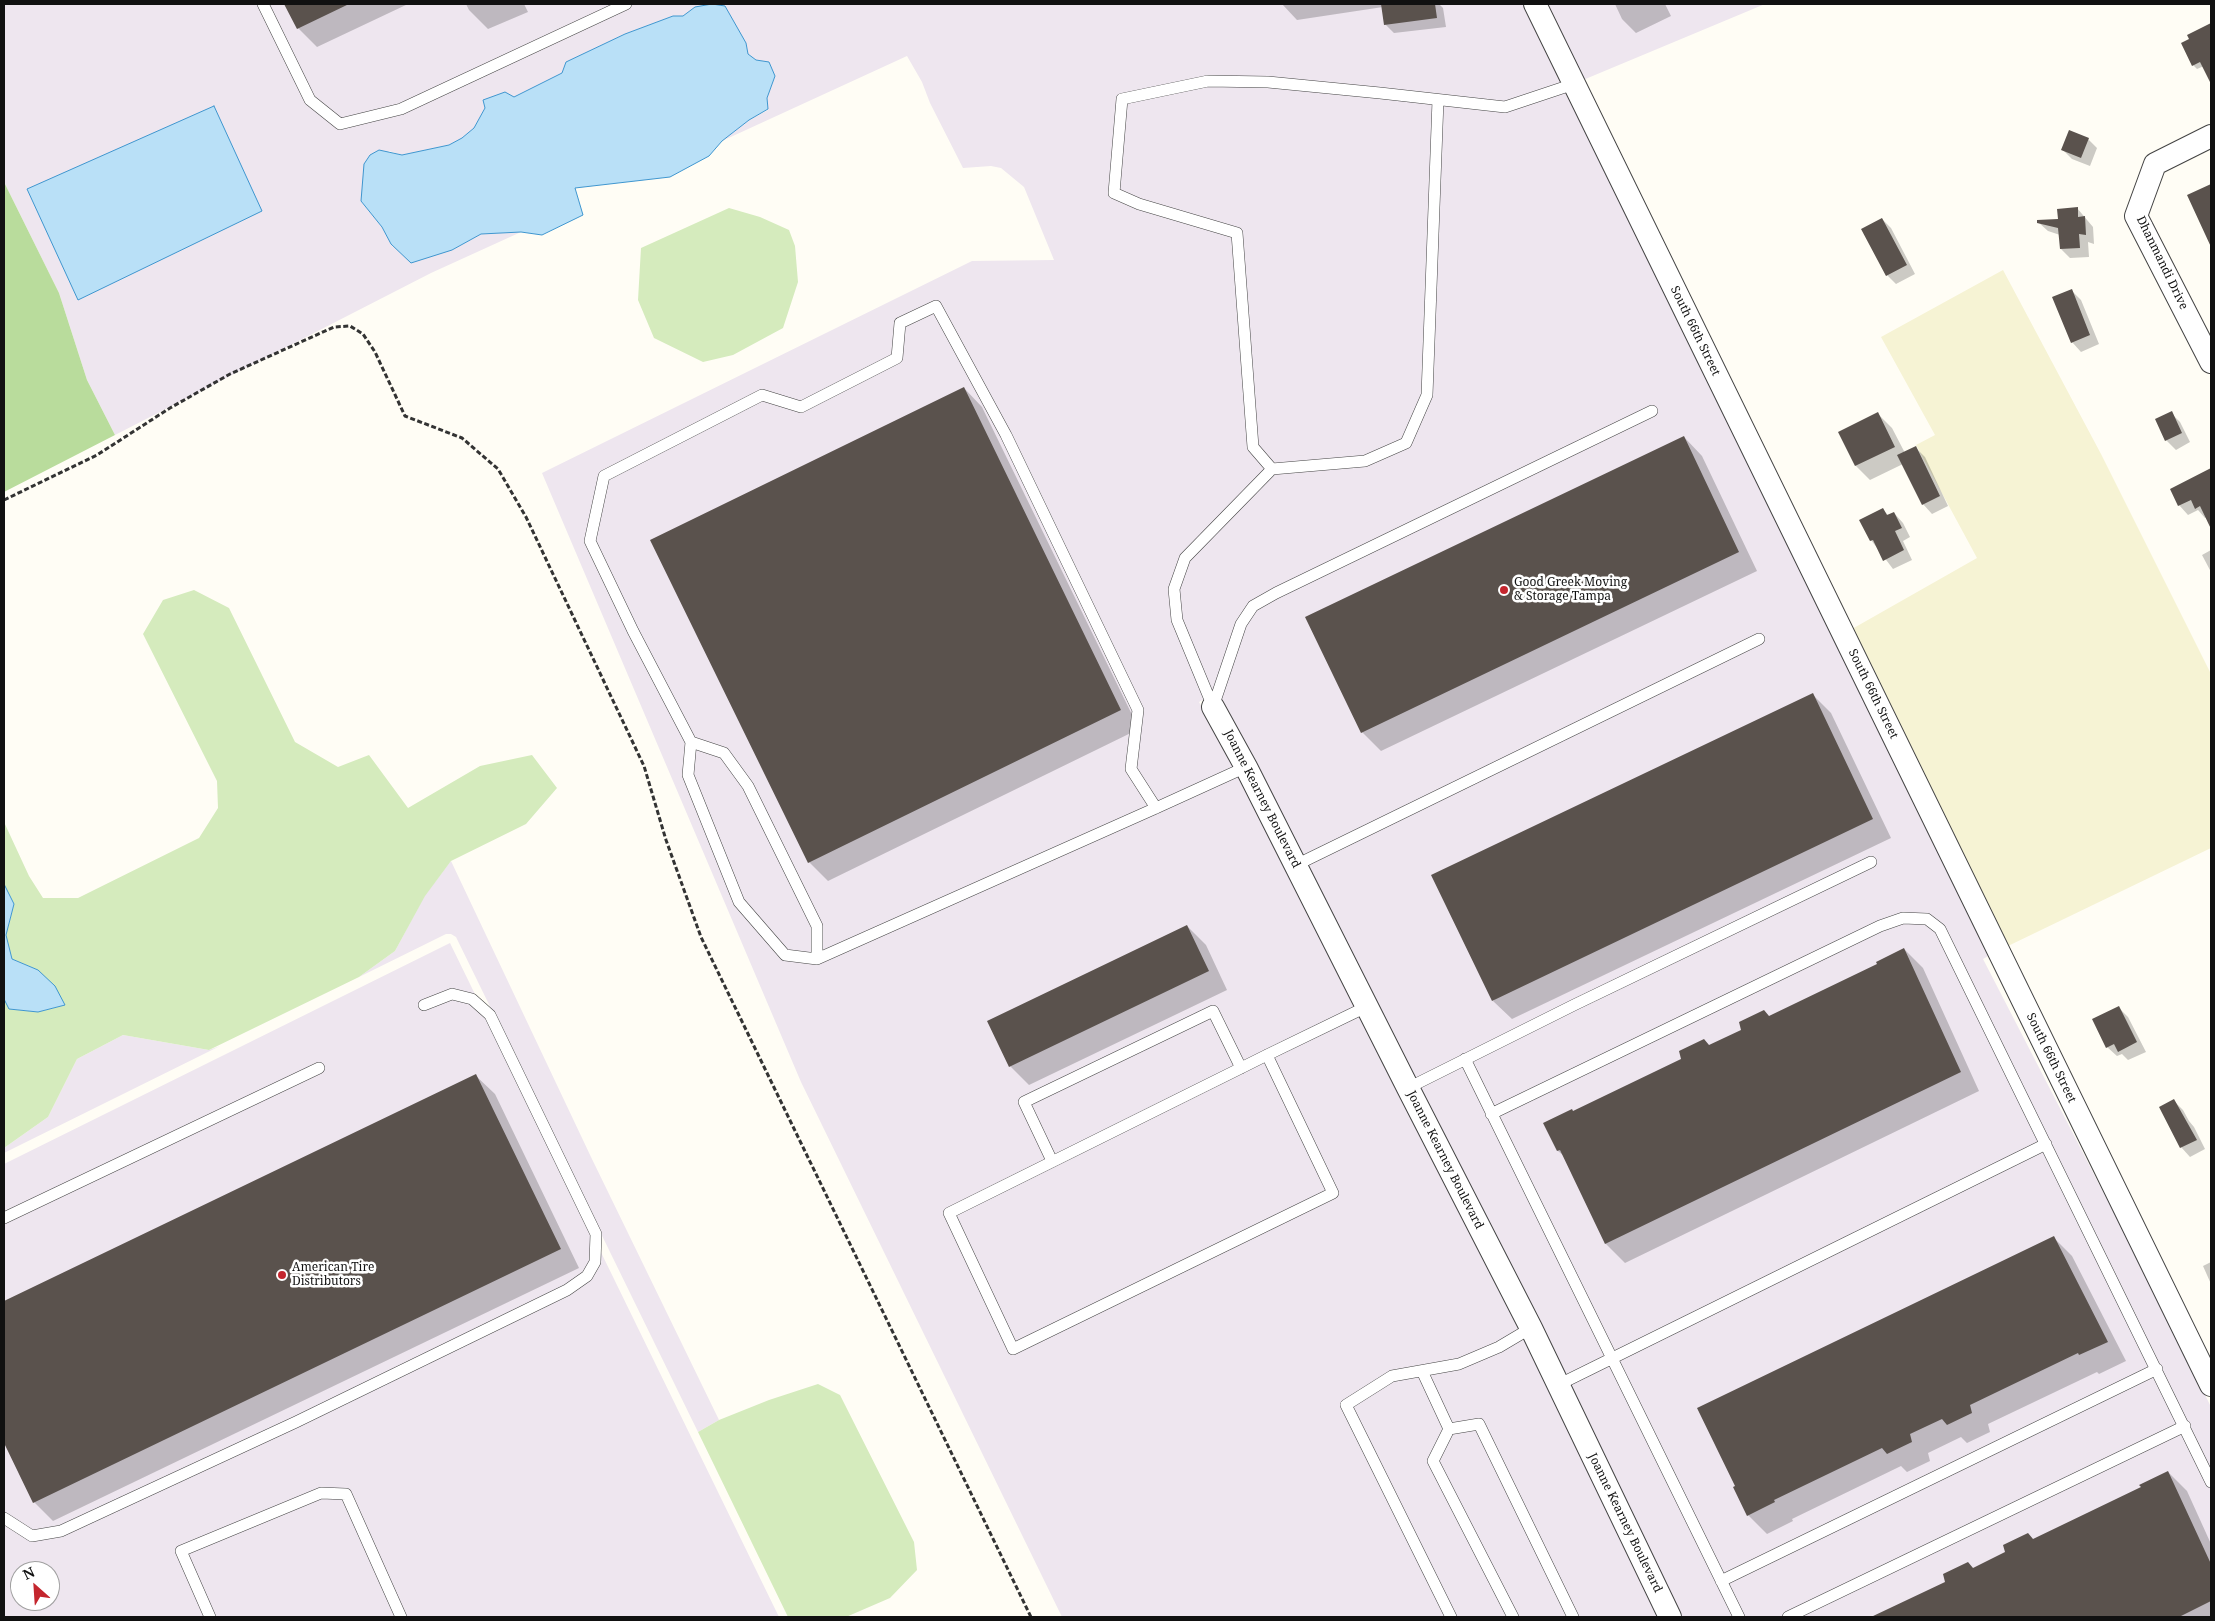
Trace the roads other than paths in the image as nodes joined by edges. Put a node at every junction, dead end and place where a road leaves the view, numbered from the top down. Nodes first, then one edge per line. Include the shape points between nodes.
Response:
1 (263, 4) edge
2 (626, 4) edge
3 (1535, 4) edge
4 (1574, 84) junction
5 (1438, 100) junction
6 (2211, 136) edge
7 (2211, 362) edge
8 (1652, 411) dead end
9 (1272, 469) junction
10 (1759, 639) dead end
11 (1213, 707) junction
12 (691, 742) junction
13 (1246, 767) junction
14 (1156, 808) junction
15 (1871, 862) dead end
16 (1296, 865) junction
17 (818, 959) junction
18 (424, 1005) dead end
19 (1366, 1007) junction
20 (1267, 1055) junction
21 (1465, 1059) junction
22 (319, 1068) dead end
23 (1241, 1068) junction
24 (1408, 1088) junction
25 (1491, 1114) junction
26 (2046, 1144) junction
27 (1052, 1161) junction
28 (4, 1218) edge
29 (1531, 1328) junction
30 (1612, 1360) junction
31 (2157, 1369) junction
32 (1422, 1371) junction
33 (1558, 1385) junction
34 (2211, 1385) edge
35 (2185, 1426) junction
36 (1449, 1429) junction
37 (2211, 1482) edge
38 (4, 1518) edge
39 (1721, 1581) junction
40 (210, 1617) edge
41 (401, 1617) edge
42 (1451, 1617) edge
43 (1512, 1617) edge
44 (1573, 1617) edge
45 (1670, 1617) edge
46 (1739, 1617) edge
47 (1788, 1617) edge

1 - 2 lane via 310,100 340,124 401,109
3 - 4 street, South 66th Street
4 - 5 lane via 1505,107
4 - 34 street, South 66th Street
5 - 9 lane via 1427,395 1406,443 1364,461
5 - 9 lane via 1268,82 1208,81 1122,99 1114,193 1139,204 1237,233 1253,446
6 - 7 street, Dhanmandi Drive via 2155,164 2136,216
8 - 11 lane via 1253,606 1241,624
9 - 11 lane via 1185,558 1174,589 1178,620
10 - 16 lane
11 - 13 street, Joanne Kearney Boulevard
12 - 14 lane via 590,542 604,476 762,395 801,407 897,358 900,323 936,306 1006,435 1138,710 1131,768
12 - 17 lane via 724,753 748,786 817,926
12 - 17 lane via 688,775 739,902 785,955
13 - 14 lane
13 - 16 street, Joanne Kearney Boulevard
14 - 17 lane
15 - 21 lane
16 - 19 street, Joanne Kearney Boulevard
18 - 38 lane via 452,994 472,999 490,1015 596,1234 594,1262 586,1276 541,1303 62,1531 32,1536
19 - 20 lane
19 - 24 street, Joanne Kearney Boulevard
20 - 23 lane
20 - 27 lane via 1333,1193 1013,1349 948,1213
21 - 24 lane
21 - 25 lane
22 - 28 lane
23 - 27 lane
23 - 27 lane via 1212,1011 1024,1102
24 - 29 street, Joanne Kearney Boulevard
25 - 26 lane via 1880,926 1903,918 1927,919 1940,929
25 - 30 lane
26 - 30 lane
26 - 31 lane
29 - 32 lane via 1459,1364
29 - 33 street, Joanne Kearney Boulevard
30 - 33 lane
30 - 39 lane
31 - 35 lane
31 - 39 lane
32 - 36 lane
32 - 42 lane via 1392,1376 1346,1405
33 - 45 street, Joanne Kearney Boulevard
35 - 37 lane
35 - 47 lane
36 - 43 lane via 1432,1461
36 - 44 lane via 1478,1424
39 - 46 lane
40 - 41 lane via 181,1551 321,1493 346,1494

